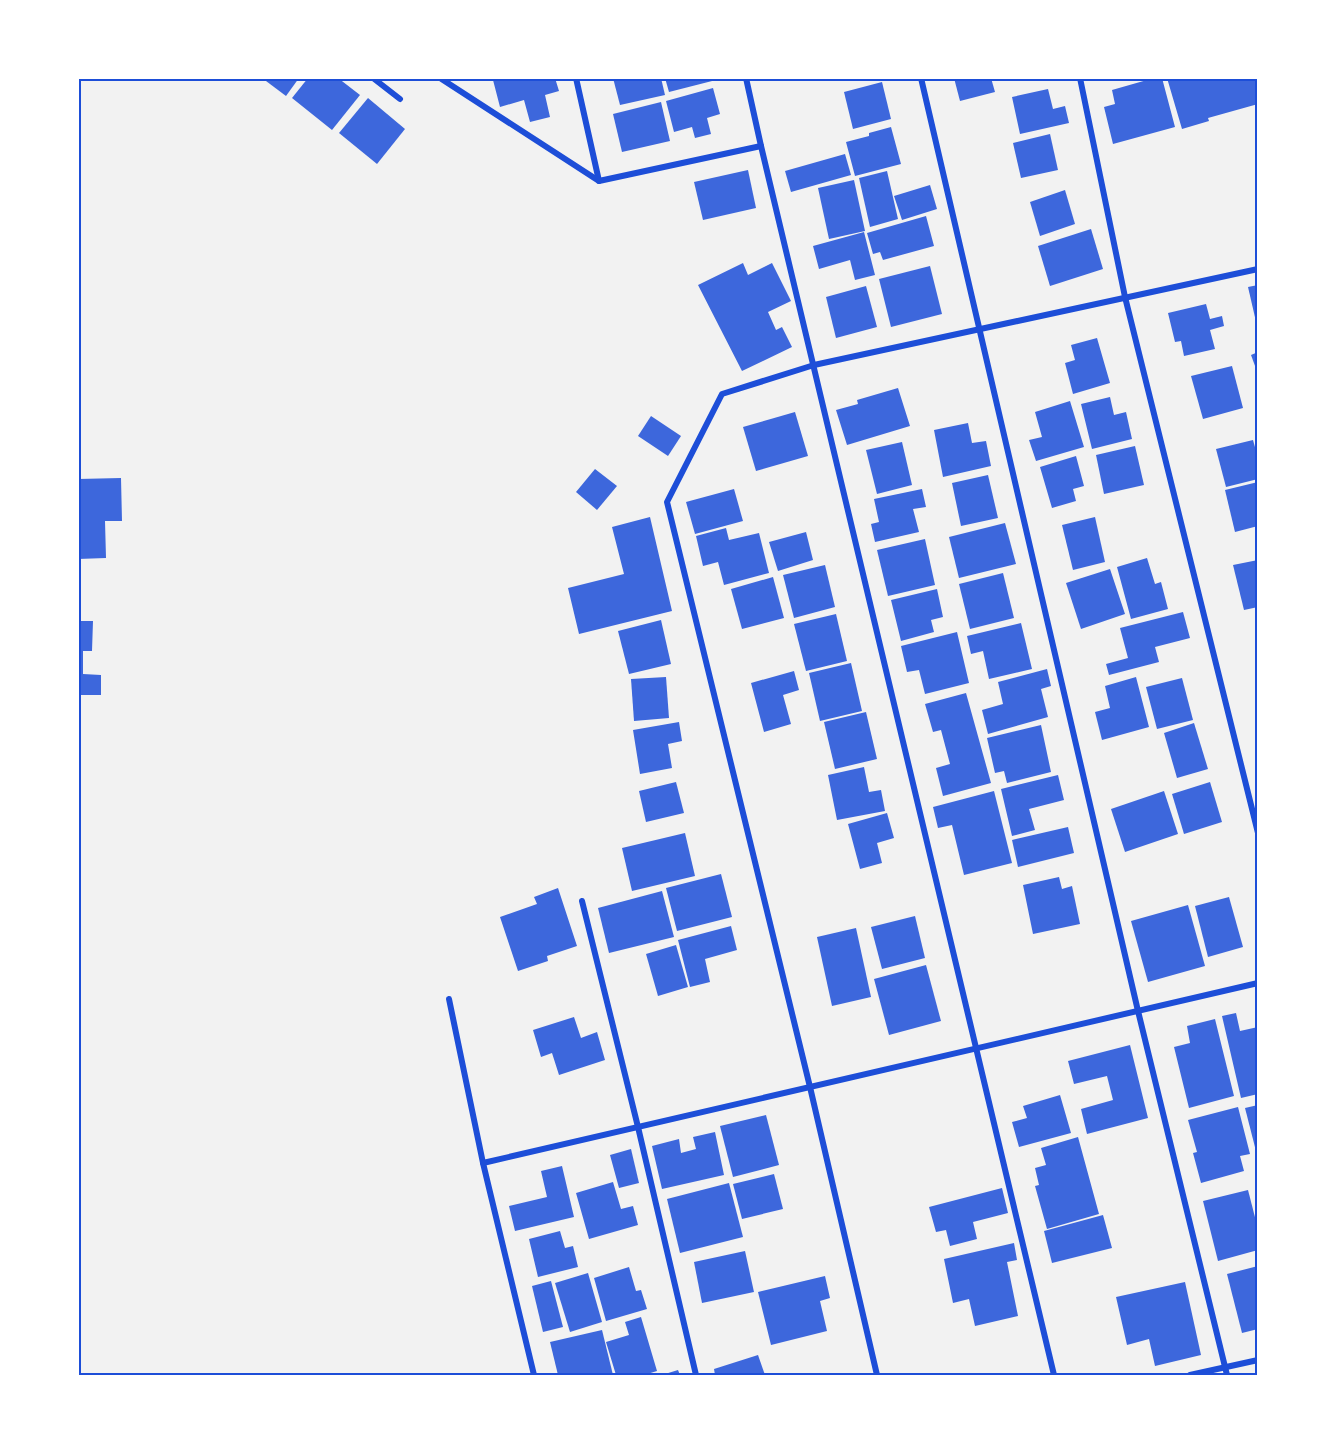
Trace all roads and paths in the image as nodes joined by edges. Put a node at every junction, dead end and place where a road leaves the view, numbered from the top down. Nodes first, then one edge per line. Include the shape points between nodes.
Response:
1 (374, 78) edge
2 (440, 78) edge
3 (576, 78) edge
4 (746, 78) edge
5 (921, 78) edge
6 (1080, 78) edge
7 (400, 99) dead end
8 (760, 146) junction
9 (599, 181) junction
10 (1258, 269) edge
11 (1125, 297) junction
12 (979, 329) junction
13 (814, 364) junction
14 (1258, 833) edge
15 (582, 901) dead end
16 (1258, 983) edge
17 (449, 999) dead end
18 (1138, 1011) junction
19 (976, 1048) junction
20 (810, 1087) junction
21 (638, 1127) junction
22 (483, 1163) junction
23 (1258, 1360) edge
24 (1226, 1371) edge
25 (534, 1375) edge
26 (696, 1375) edge
27 (877, 1375) edge
28 (1054, 1375) edge
29 (1190, 1375) edge

1 - 7 street
2 - 9 street
3 - 9 street
4 - 8 street
5 - 12 street
6 - 11 street
8 - 9 street
8 - 13 street
10 - 11 street
11 - 12 street
11 - 14 street
12 - 13 street
12 - 18 street
13 - 19 street
13 - 20 street via 722,394 667,502
15 - 21 street
16 - 18 street
17 - 22 street
18 - 19 street
18 - 24 street
19 - 20 street
19 - 28 street
20 - 21 street
20 - 27 street
21 - 22 street
21 - 26 street
22 - 25 street
23 - 24 street
24 - 29 street

